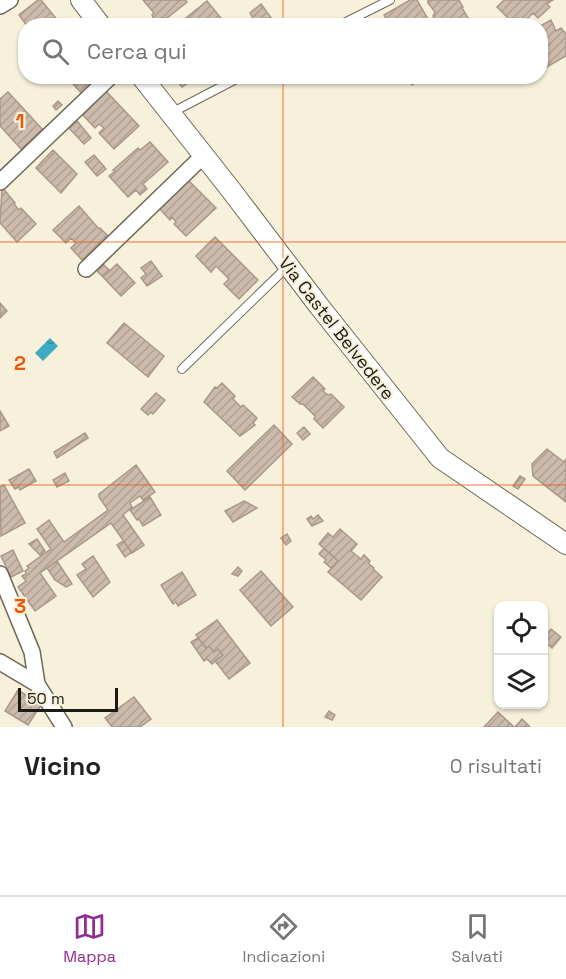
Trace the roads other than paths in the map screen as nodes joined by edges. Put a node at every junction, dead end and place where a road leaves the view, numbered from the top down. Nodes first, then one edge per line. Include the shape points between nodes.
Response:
1 (10, 0) edge
2 (81, 0) edge
3 (390, 0) edge
4 (0, 6) edge
5 (95, 18) edge
6 (354, 18) edge
7 (103, 84) edge
8 (147, 84) edge
9 (227, 84) edge
10 (170, 114) junction
11 (204, 155) junction
12 (0, 182) edge
13 (288, 266) junction
14 (86, 269) dead end
15 (182, 369) dead end
16 (566, 544) edge
17 (0, 574) edge
18 (0, 662) edge
19 (37, 684) junction
20 (64, 727) edge

1 - 4 street
2 - 5 street
3 - 6 lane
7 - 12 street
8 - 10 street, Via Castel Belvedere
9 - 10 lane
10 - 11 street, Via Castel Belvedere
11 - 13 street, Via Castel Belvedere
11 - 14 street
13 - 15 lane
13 - 16 street, Via Castel Belvedere via 440,458
17 - 19 street via 32,652
18 - 19 street
19 - 20 street

